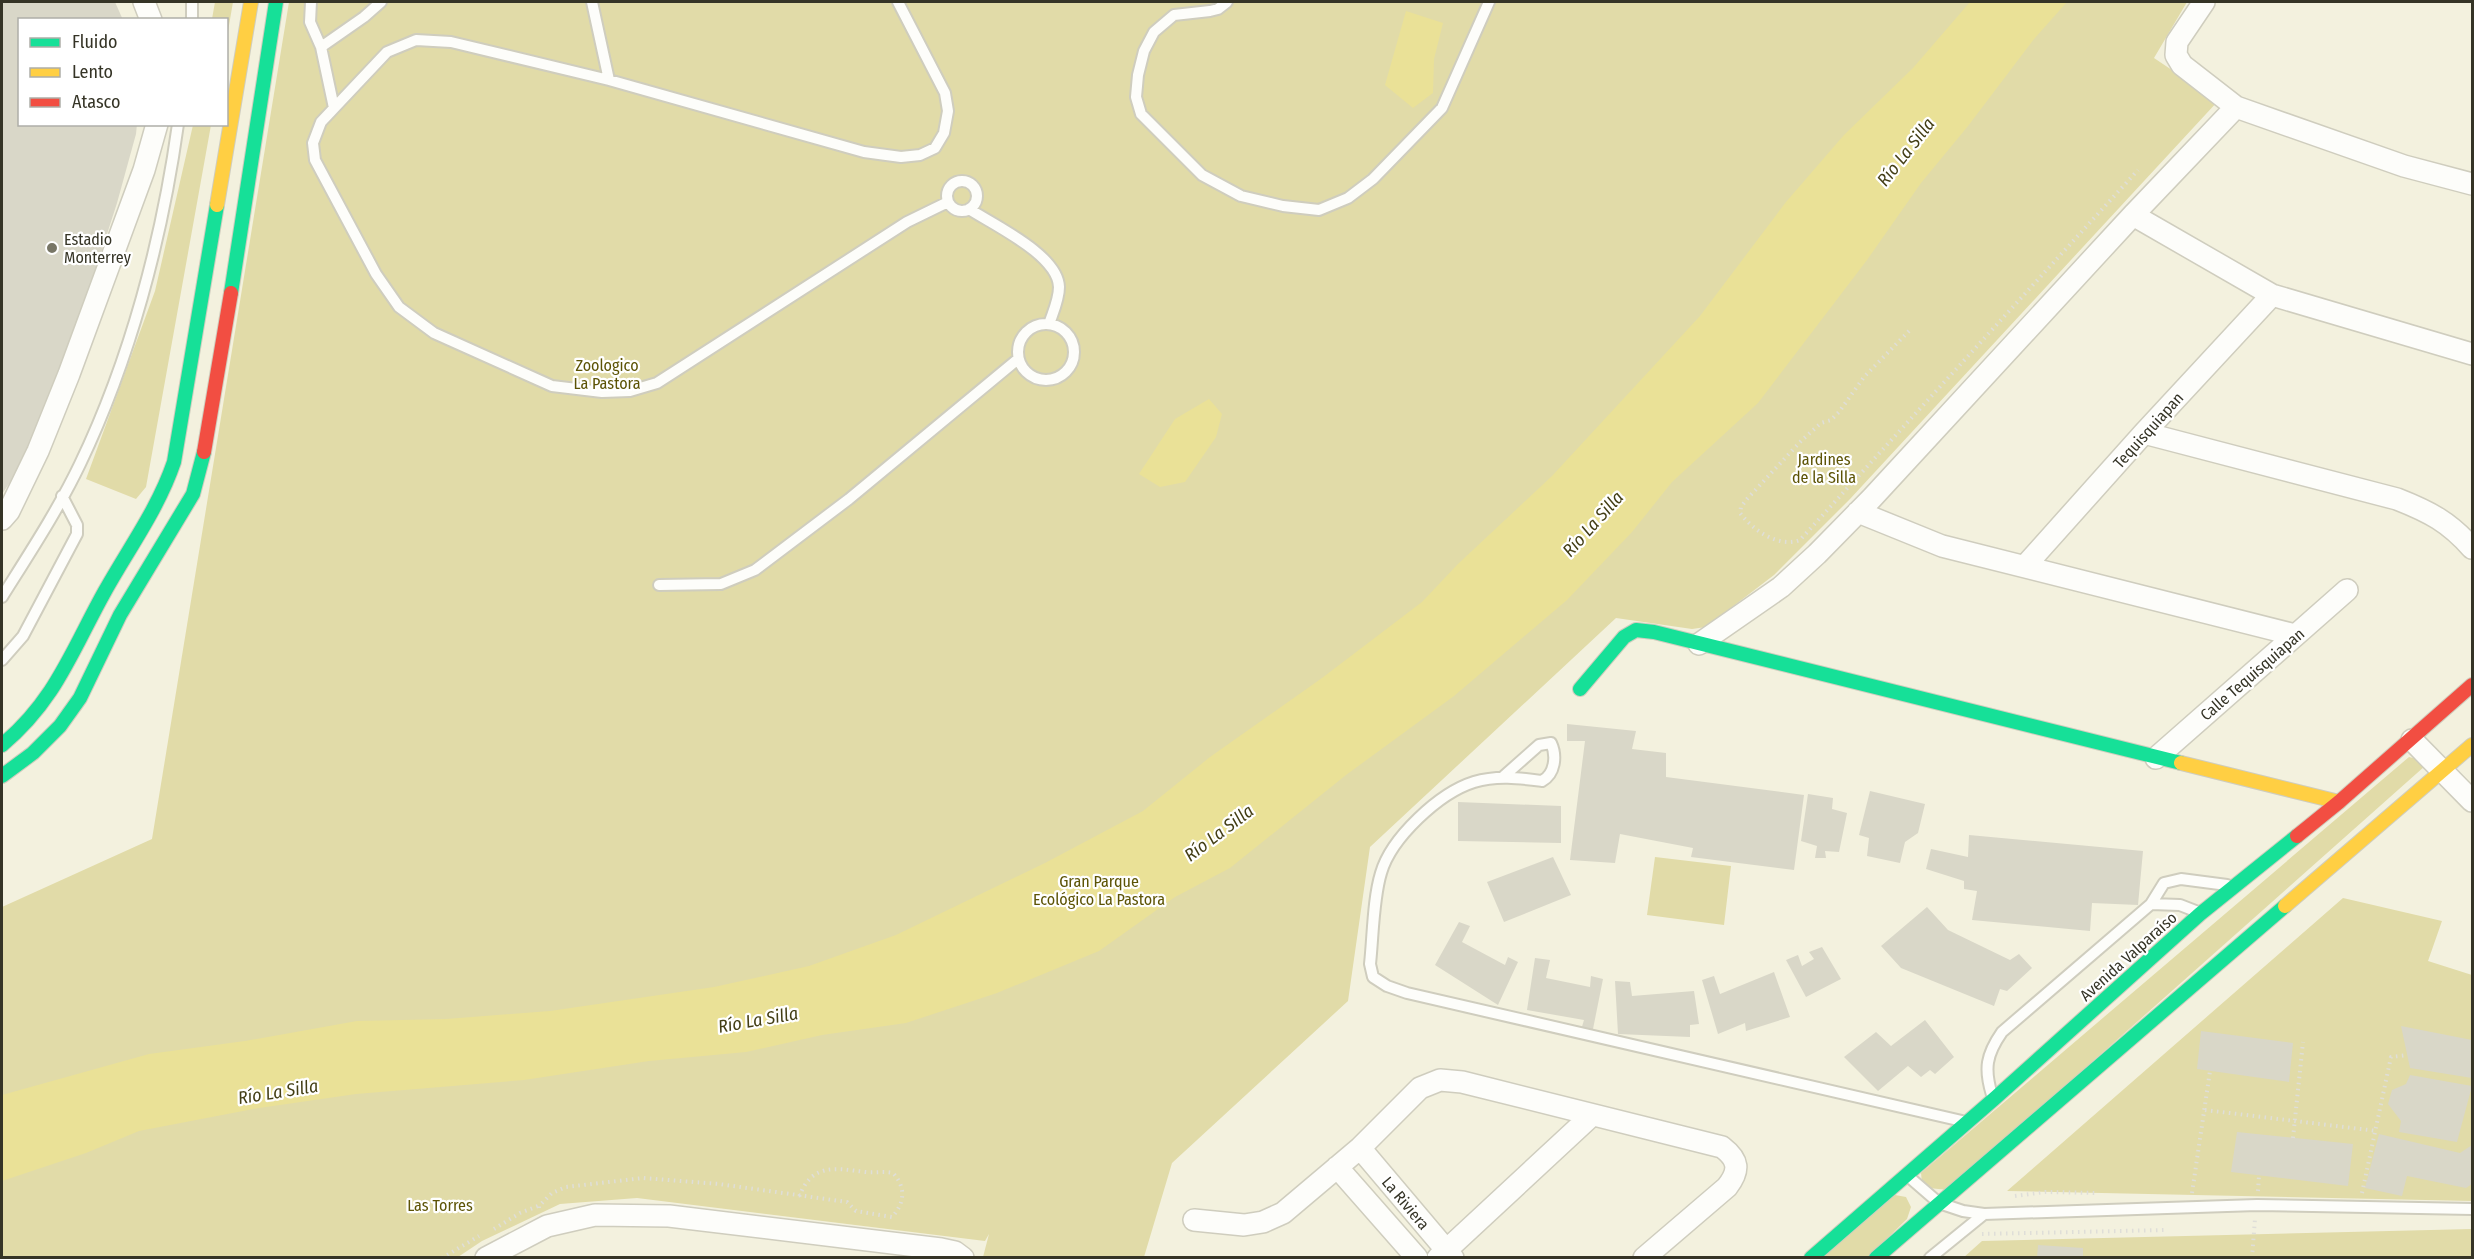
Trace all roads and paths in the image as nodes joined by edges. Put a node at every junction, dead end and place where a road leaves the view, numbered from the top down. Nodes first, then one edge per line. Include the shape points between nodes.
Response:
1 (144, 2) edge
2 (192, 2) edge
3 (250, 2) edge
4 (276, 2) edge
5 (311, 2) edge
6 (381, 2) edge
7 (592, 2) edge
8 (898, 2) edge
9 (1227, 2) edge
10 (1489, 2) edge
11 (2204, 2) edge
12 (150, 18) edge
13 (192, 18) edge
14 (321, 46) junction
15 (609, 80) junction
16 (2236, 107) junction
17 (334, 108) junction
18 (156, 126) edge
19 (178, 126) edge
20 (2138, 170) dead end
21 (2472, 184) edge
22 (948, 202) junction
23 (969, 209) junction
24 (2133, 215) junction
25 (2272, 296) junction
26 (1049, 324) junction
27 (1909, 331) dead end
28 (2472, 354) edge
29 (1018, 359) junction
30 (2144, 433) junction
31 (62, 496) junction
32 (1858, 512) junction
33 (2, 519) edge
34 (2472, 548) edge
35 (2025, 566) junction
36 (659, 585) dead end
37 (2347, 590) dead end
38 (2, 597) edge
39 (2295, 635) junction
40 (1699, 644) junction
41 (2, 660) edge
42 (2472, 685) edge
43 (1581, 689) dead end
44 (2412, 740) junction
45 (2, 745) edge
46 (2472, 745) edge
47 (2156, 758) junction
48 (2442, 770) junction
49 (2, 776) edge
50 (1504, 776) junction
51 (2472, 801) edge
52 (2339, 802) junction
53 (2233, 886) junction
54 (2151, 904) junction
55 (2200, 914) junction
56 (2303, 1042) dead end
57 (2407, 1055) dead end
58 (2210, 1071) dead end
59 (1994, 1099) junction
60 (2205, 1110) junction
61 (1591, 1116) junction
62 (2295, 1121) junction
63 (1966, 1122) junction
64 (2377, 1131) junction
65 (2293, 1138) dead end
66 (1360, 1148) junction
67 (1337, 1167) junction
68 (1907, 1175) junction
69 (2101, 1193) dead end
70 (2192, 1196) dead end
71 (799, 1197) junction
72 (2012, 1197) dead end
73 (2361, 1197) dead end
74 (1939, 1203) junction
75 (2257, 1205) junction
76 (538, 1206) junction
77 (2472, 1209) edge
78 (1984, 1214) junction
79 (1194, 1220) dead end
80 (547, 1226) junction
81 (2166, 1230) dead end
82 (1978, 1234) dead end
83 (1446, 1255) edge
84 (442, 1257) edge
85 (486, 1257) edge
86 (963, 1257) edge
87 (1417, 1257) edge
88 (1644, 1257) edge
89 (1810, 1257) edge
90 (1876, 1257) edge
91 (1930, 1257) edge
92 (2252, 1257) edge

1 - 12 street
2 - 13 lane
3 - 45 street via 168,480 64,672 26,725
4 - 49 street via 208,438 193,494 120,615 80,698 33,753
5 - 14 lane via 310,22
6 - 14 lane
7 - 15 lane
8 - 15 lane via 945,93 948,111 944,133 935,148 920,155 901,157 864,152
9 - 10 lane via 1210,11 1174,15 1154,32 1138,75 1136,97 1141,114 1202,175 1241,196 1319,210 1348,198 1373,179 1442,108
11 - 16 street via 2177,42 2176,55 2182,66
14 - 17 lane
15 - 17 lane via 451,42 416,40 387,52
16 - 21 street via 2404,166
16 - 24 street
17 - 22 lane via 321,122 313,143 315,160 376,274 399,307 434,333 552,386 602,392 630,391 657,383 907,222
18 - 33 street via 69,374 38,451
19 - 31 lane via 154,249 121,366 80,465
20 - 27 path via 1800,540 1781,541 1750,526 1740,513 1747,499 1801,441 1839,412 1864,377
22 - 23 lane via 957,210
22 - 23 lane via 950,186 966,182 977,194
23 - 26 lane via 1039,253 1054,270 1059,286
24 - 25 street
24 - 32 street
25 - 28 street
25 - 30 street, Tequisquiapan
26 - 29 lane via 1029,329 1021,338
26 - 29 lane via 1060,327 1073,345 1074,356 1063,374 1042,380 1023,369
29 - 36 lane via 849,499 755,570 721,585
30 - 34 street via 2397,499 2431,512
30 - 35 street, Tequisquiapan
31 - 38 lane
31 - 41 lane via 77,525 77,534 22,636
32 - 35 street via 1942,546
32 - 40 street via 1780,587
35 - 39 street
37 - 39 street, Calle Tequisquiapan
39 - 47 street, Calle Tequisquiapan
40 - 43 street via 1636,630 1624,637
40 - 47 street
42 - 44 street, Avenida Valparaíso
44 - 48 street
44 - 52 street, Avenida Valparaíso
46 - 48 street
47 - 52 street
48 - 51 street
48 - 74 street
50 - 50 lane via 1542,781 1547,778 1552,769 1551,743 1539,745
50 - 63 lane via 1473,782 1452,794 1395,842 1380,874 1370,964 1372,977 1407,993
52 - 53 street, Avenida Valparaíso
53 - 54 lane via 2170,880
53 - 55 street, Avenida Valparaíso
54 - 55 lane via 2180,905
54 - 59 lane via 2002,1032 1993,1045 1986,1075
55 - 59 street, Avenida Valparaíso
56 - 62 path
57 - 64 path via 2391,1057
58 - 60 path
59 - 63 street, Avenida Valparaíso
60 - 62 path
60 - 70 path
61 - 66 street via 1462,1082 1440,1080 1420,1088
61 - 83 street
61 - 88 street via 1722,1147 1734,1155 1736,1167 1727,1187
62 - 64 path
62 - 65 path
63 - 68 street, Avenida Valparaíso
64 - 73 path
66 - 67 street
66 - 83 street, La Riviera
67 - 79 street via 1283,1213 1263,1222 1244,1225
67 - 87 street, La Riviera
68 - 74 lane
68 - 89 street, Avenida Valparaíso
69 - 72 path via 2045,1192
71 - 71 path via 847,1202 856,1211 892,1217 903,1198 901,1182 893,1173 851,1170 817,1173 805,1181
71 - 76 path via 718,1184 643,1178 566,1187
74 - 78 lane
74 - 90 street
75 - 77 lane
75 - 78 lane
75 - 92 path
76 - 80 path
76 - 84 path
78 - 91 lane
80 - 85 street
80 - 86 street via 595,1215 669,1216 956,1252
81 - 82 path

